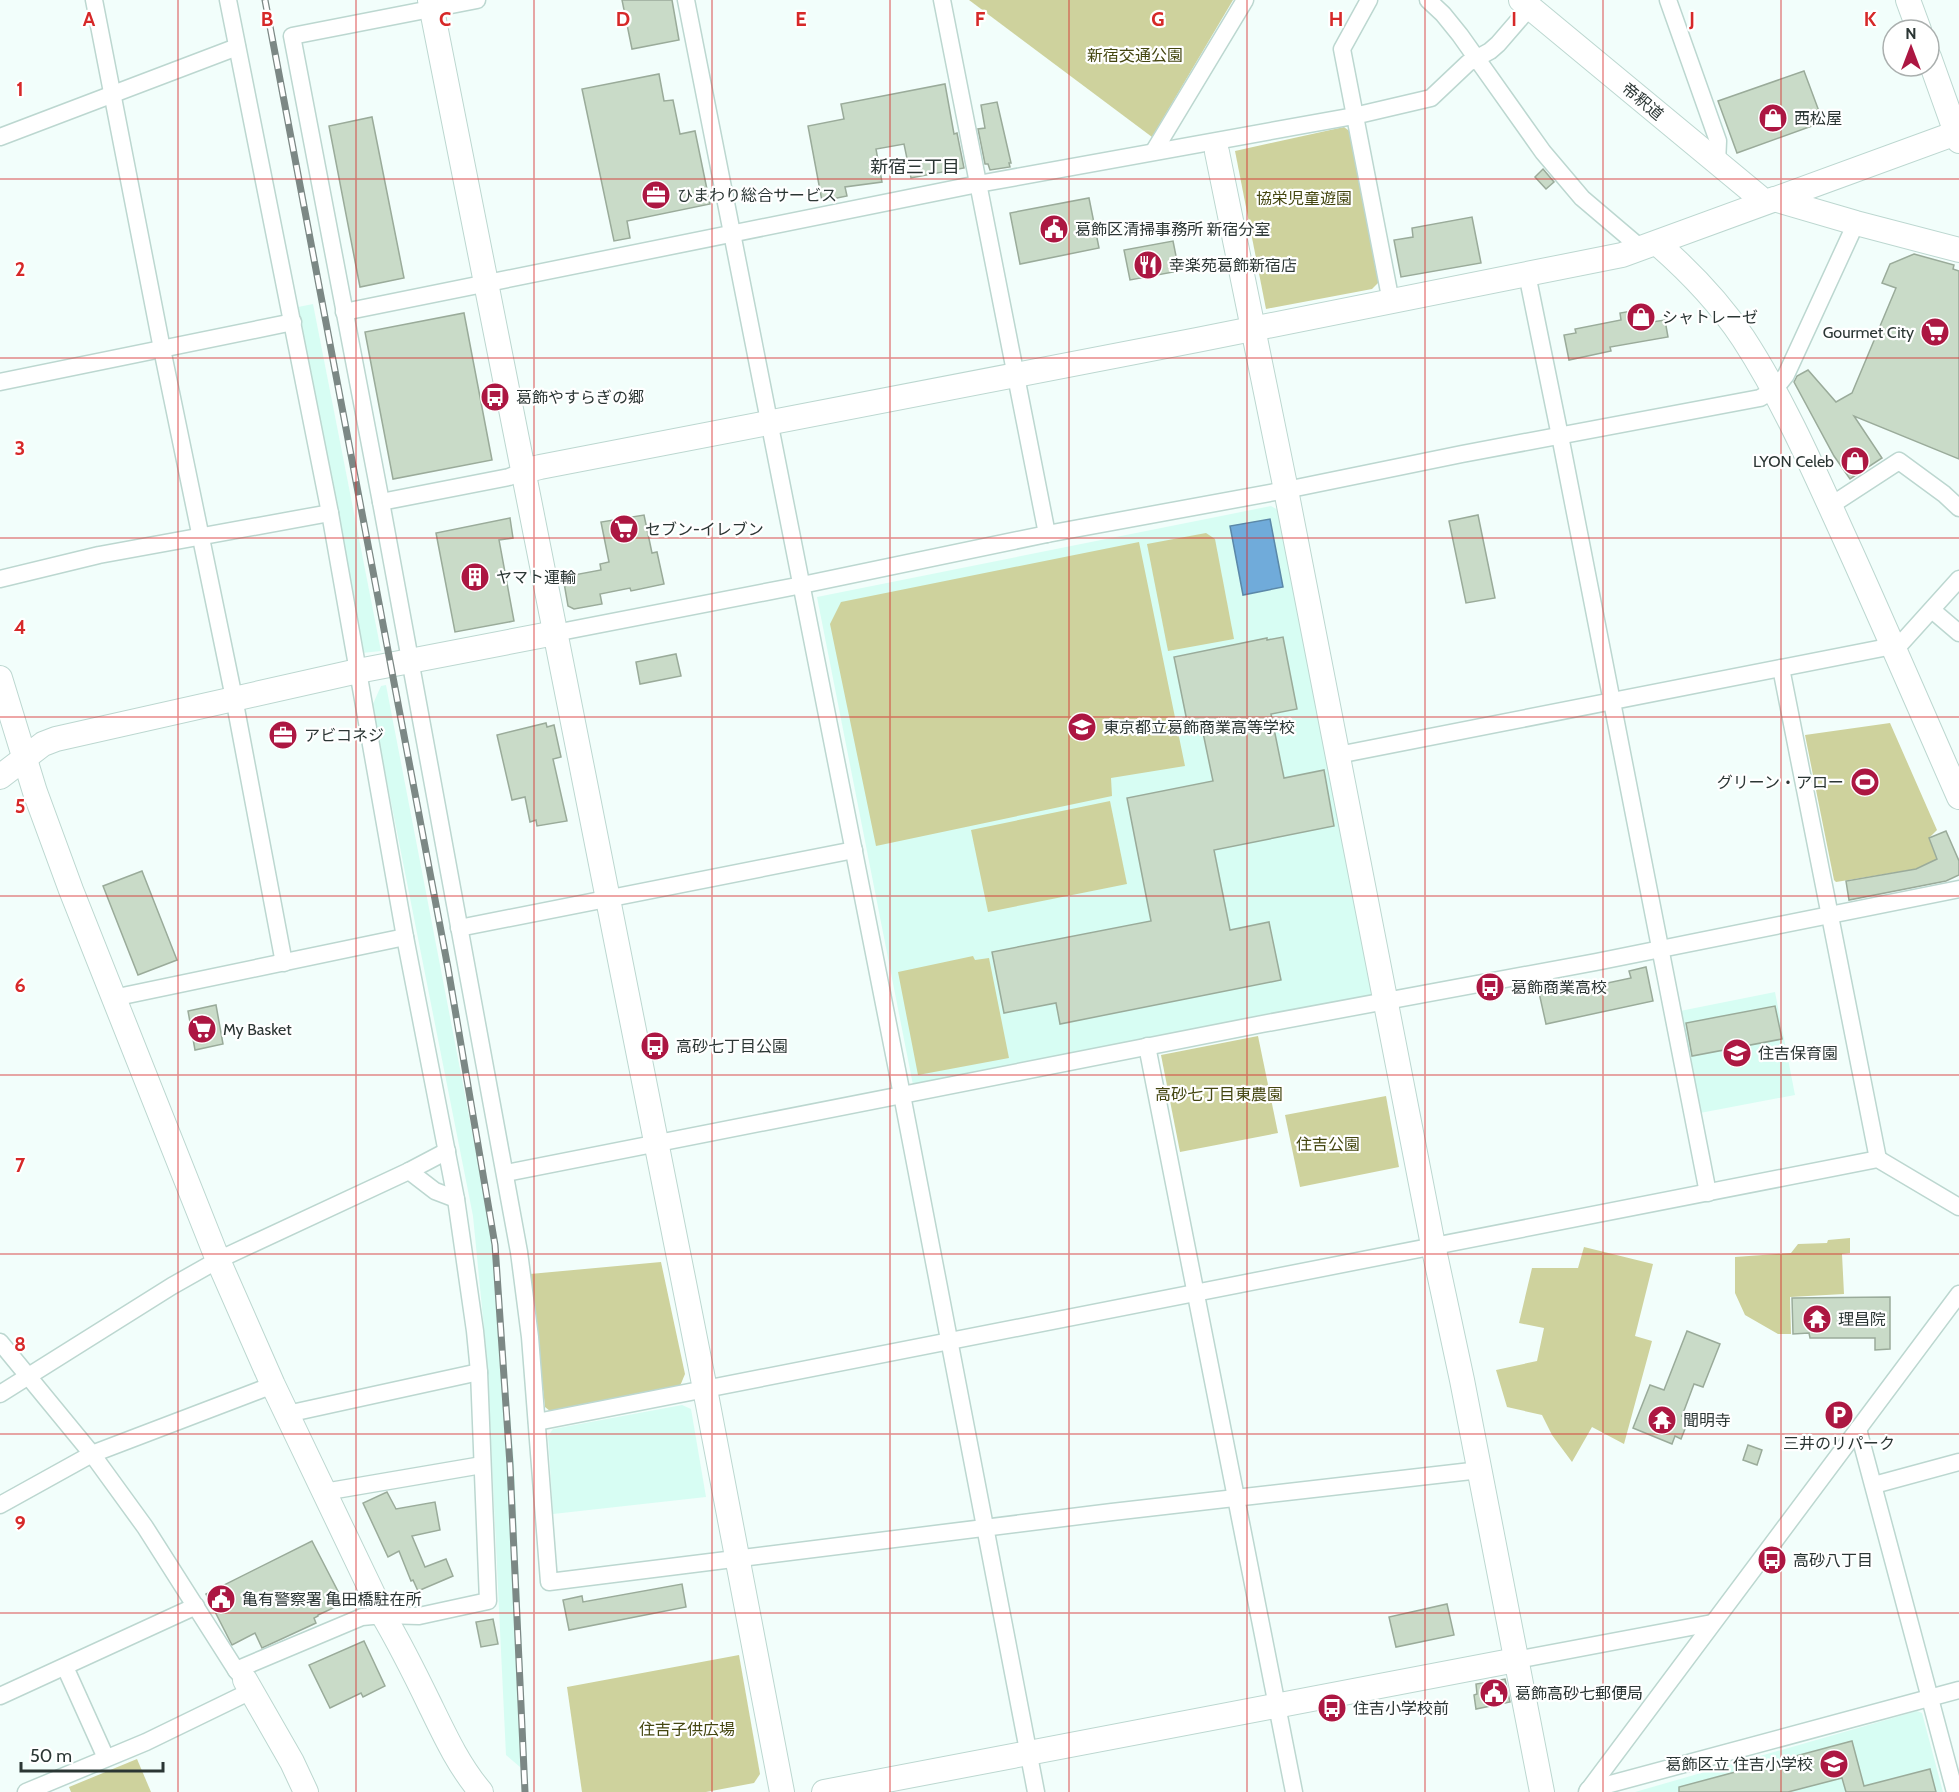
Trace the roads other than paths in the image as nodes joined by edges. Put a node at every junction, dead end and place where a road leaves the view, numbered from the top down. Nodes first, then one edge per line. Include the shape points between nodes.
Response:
1 (94, 0) edge
2 (228, 0) edge
3 (477, 0) edge
4 (686, 0) edge
5 (942, 0) edge
6 (1245, 0) edge
7 (1369, 0) edge
8 (1428, 0) edge
9 (1668, 0) edge
10 (1908, 0) edge
11 (431, 4) edge
12 (1525, 4) edge
13 (1915, 18) edge
14 (237, 48) junction
15 (1476, 58) junction
16 (1937, 78) edge
17 (112, 96) junction
18 (1354, 116) junction
19 (1958, 135) edge
20 (0, 137) edge
21 (1216, 147) junction
22 (1154, 151) junction
23 (1717, 164) junction
24 (978, 184) junction
25 (1770, 200) junction
26 (1856, 223) junction
27 (732, 235) junction
28 (1650, 246) junction
29 (1959, 250) edge
30 (1527, 274) junction
31 (486, 283) junction
32 (1391, 302) junction
33 (344, 312) junction
34 (293, 322) junction
35 (1254, 329) junction
36 (162, 349) junction
37 (1016, 374) junction
38 (0, 382) edge
39 (1774, 390) junction
40 (769, 423) junction
41 (1560, 436) junction
42 (524, 471) junction
43 (1286, 490) junction
44 (381, 502) junction
45 (1830, 506) junction
46 (1959, 508) edge
47 (330, 513) junction
48 (1047, 534) junction
49 (201, 536) junction
50 (0, 579) edge
51 (1959, 579) edge
52 (802, 585) junction
53 (1932, 610) junction
54 (555, 633) junction
55 (1959, 633) edge
56 (1894, 648) junction
57 (410, 660) junction
58 (1781, 668) junction
59 (358, 671) junction
60 (0, 678) edge
61 (234, 699) junction
62 (1612, 702) junction
63 (1338, 755) junction
64 (24, 759) junction
65 (0, 777) edge
66 (1959, 797) edge
67 (854, 850) junction
68 (1959, 889) edge
69 (608, 899) junction
70 (1829, 915) junction
71 (459, 928) junction
72 (405, 937) junction
73 (1660, 949) junction
74 (284, 963) junction
75 (113, 998) junction
76 (1386, 1001) junction
77 (1147, 1046) junction
78 (902, 1095) junction
79 (656, 1143) junction
80 (447, 1150) junction
81 (1878, 1159) junction
82 (409, 1172) junction
83 (506, 1173) junction
84 (1708, 1193) junction
85 (456, 1199) junction
86 (1959, 1207) edge
87 (1432, 1245) junction
88 (218, 1260) junction
89 (1195, 1292) junction
90 (1959, 1294) edge
91 (950, 1340) junction
92 (0, 1342) edge
93 (479, 1372) junction
94 (28, 1376) junction
95 (273, 1385) junction
96 (705, 1389) junction
97 (0, 1394) edge
98 (287, 1413) junction
99 (537, 1422) junction
100 (1858, 1429) junction
101 (92, 1454) junction
102 (1959, 1462) edge
103 (482, 1465) junction
104 (1480, 1470) junction
105 (1874, 1485) junction
106 (324, 1492) junction
107 (1236, 1497) junction
108 (0, 1505) edge
109 (986, 1527) junction
110 (737, 1558) junction
111 (196, 1606) junction
112 (383, 1615) junction
113 (1712, 1623) junction
114 (1516, 1660) junction
115 (65, 1667) junction
116 (244, 1680) junction
117 (1959, 1690) edge
118 (0, 1696) edge
119 (1929, 1698) junction
120 (1278, 1705) junction
121 (1029, 1753) junction
122 (106, 1758) junction
123 (1588, 1791) edge
124 (26, 1792) edge
125 (306, 1792) edge
126 (481, 1792) edge
127 (782, 1792) edge
128 (824, 1792) edge
129 (1036, 1792) edge
130 (1294, 1792) edge
131 (1542, 1792) edge
132 (1955, 1792) edge

1 - 17 street
2 - 14 street
3 - 11 street
4 - 27 street
5 - 24 street
6 - 22 street
7 - 18 street via 1342,49
8 - 15 street
9 - 23 street via 1718,141
10 - 13 street
11 - 31 street
11 - 33 street via 292,36
12 - 15 street via 1498,44
12 - 23 street, 帝釈道
14 - 17 street
14 - 34 street
15 - 18 street via 1431,99
15 - 28 street via 1543,152 1582,198
16 - 19 street
17 - 20 street
17 - 36 street
18 - 21 street
18 - 32 street
19 - 25 street
21 - 22 street
21 - 35 street
22 - 24 street
23 - 25 street, 帝釈道
24 - 27 street
24 - 37 street
25 - 26 street, 帝釈道
25 - 28 street
26 - 29 street, 帝釈道
26 - 39 street via 1786,375
27 - 31 street
27 - 40 street
28 - 30 street
28 - 39 street via 1694,277 1742,338
30 - 32 street
30 - 41 street
31 - 33 street
31 - 42 street
32 - 35 street
33 - 44 street
34 - 36 street
34 - 47 street
35 - 37 street
35 - 43 street
36 - 38 street
36 - 49 street
37 - 40 street
37 - 48 street
39 - 41 street via 1760,398
39 - 45 street
40 - 42 street
40 - 52 street
41 - 43 street
41 - 62 street
42 - 44 street
42 - 54 street
43 - 48 street
43 - 63 street
44 - 57 street
45 - 46 street via 1899,461
45 - 56 street
47 - 49 street
47 - 59 street
48 - 52 street
49 - 50 street
49 - 61 street
51 - 53 street
52 - 54 street
52 - 67 street
53 - 55 street
53 - 56 street
54 - 57 street
54 - 69 street
56 - 58 street
56 - 66 street
57 - 59 street
57 - 71 street
58 - 62 street
58 - 70 street
59 - 61 street
59 - 72 street
60 - 64 street
61 - 64 street via 56,739
61 - 74 street
62 - 63 street
62 - 73 street
63 - 76 street
64 - 65 street
64 - 75 street
67 - 69 street
67 - 78 street
68 - 70 street
69 - 71 street
69 - 79 street
70 - 73 street
70 - 81 street
71 - 83 street
72 - 74 street
72 - 80 street
73 - 76 street
73 - 84 street
74 - 75 street
75 - 88 street
76 - 77 street
76 - 87 street
77 - 78 street
77 - 89 street
78 - 79 street
78 - 91 street
79 - 83 street
79 - 96 street
80 - 82 street
80 - 85 street
81 - 84 street
81 - 86 street
82 - 85 street via 435,1191
82 - 88 street
83 - 99 street via 524,1284
84 - 87 street
85 - 93 street
87 - 89 street
87 - 104 street
88 - 94 street
88 - 95 street
89 - 91 street
89 - 107 street
90 - 100 street
91 - 96 street
91 - 109 street
92 - 94 street
93 - 98 street
93 - 103 street
94 - 97 street
94 - 101 street
95 - 98 street
95 - 101 street
96 - 99 street
96 - 110 street
98 - 106 street
99 - 110 street via 549,1582
100 - 105 street
100 - 113 street
101 - 108 street
101 - 111 street
102 - 105 street
103 - 106 street
103 - 112 street via 488,1601 419,1616
104 - 107 street
104 - 114 street
105 - 119 street
106 - 112 street
107 - 109 street
107 - 120 street
109 - 110 street
109 - 121 street
110 - 127 street
111 - 115 street
111 - 116 street
112 - 116 street via 362,1617
112 - 126 street via 453,1752
113 - 114 street
113 - 123 street
114 - 120 street
114 - 131 street
115 - 118 street
115 - 122 street
116 - 122 street via 146,1742
116 - 125 street
117 - 119 street
119 - 123 street
119 - 132 street
120 - 121 street
120 - 130 street
121 - 128 street
121 - 129 street
122 - 124 street

